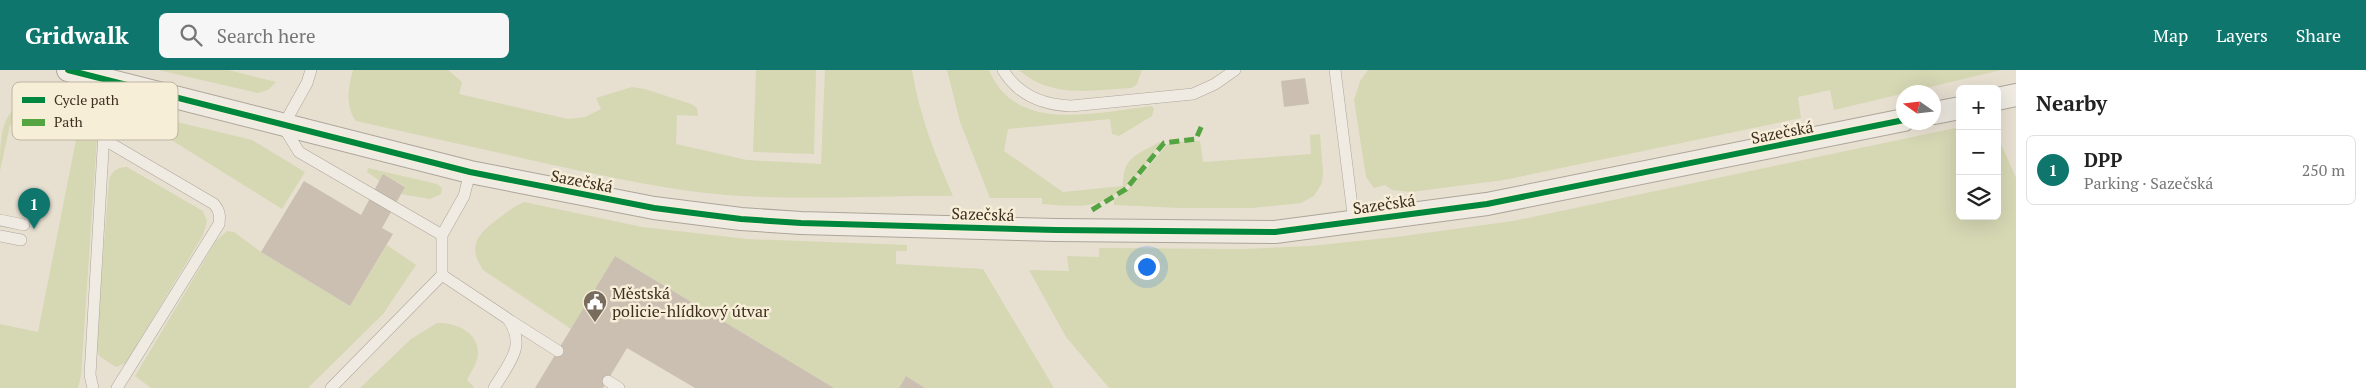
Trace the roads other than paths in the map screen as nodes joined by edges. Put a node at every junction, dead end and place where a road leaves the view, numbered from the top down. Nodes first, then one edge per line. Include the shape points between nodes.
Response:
1 (68, 70) edge
2 (311, 70) edge
3 (1003, 70) edge
4 (1235, 70) edge
5 (1336, 70) edge
6 (107, 80) joint
7 (115, 82) edge
8 (2016, 95) edge
9 (2001, 98) edge
10 (178, 99) edge
11 (1956, 109) edge
12 (1941, 112) edge
13 (1896, 122) edge
14 (283, 126) junction
15 (103, 140) edge
16 (105, 140) edge
17 (470, 172) junction
18 (0, 220) edge
19 (1354, 222) junction
20 (24, 225) dead end
21 (442, 234) junction
22 (0, 236) edge
23 (21, 240) dead end
24 (442, 274) junction
25 (508, 319) junction
26 (558, 350) dead end
27 (608, 381) dead end
28 (93, 388) edge
29 (117, 388) edge
30 (331, 388) edge
31 (494, 388) edge
32 (619, 388) edge

1 - 6 street, Sazečská
2 - 14 lane
3 - 4 lane via 1018,88 1034,100 1071,106 1193,94
5 - 19 lane
6 - 7 street, Sazečská
8 - 9 street
10 - 14 street, Sazečská
11 - 12 street
13 - 19 street, Sazečská via 1487,204
14 - 17 street, Sazečská
14 - 21 lane via 300,152
15 - 28 lane via 90,375
16 - 29 lane via 214,204 220,217 219,224
17 - 19 street, Sazečská via 654,208 742,219 1056,230 1275,232
17 - 21 lane via 464,196
18 - 20 lane
21 - 24 lane
22 - 23 lane
24 - 25 lane
24 - 30 lane
25 - 26 lane
25 - 31 lane via 517,336 517,345
27 - 32 lane

